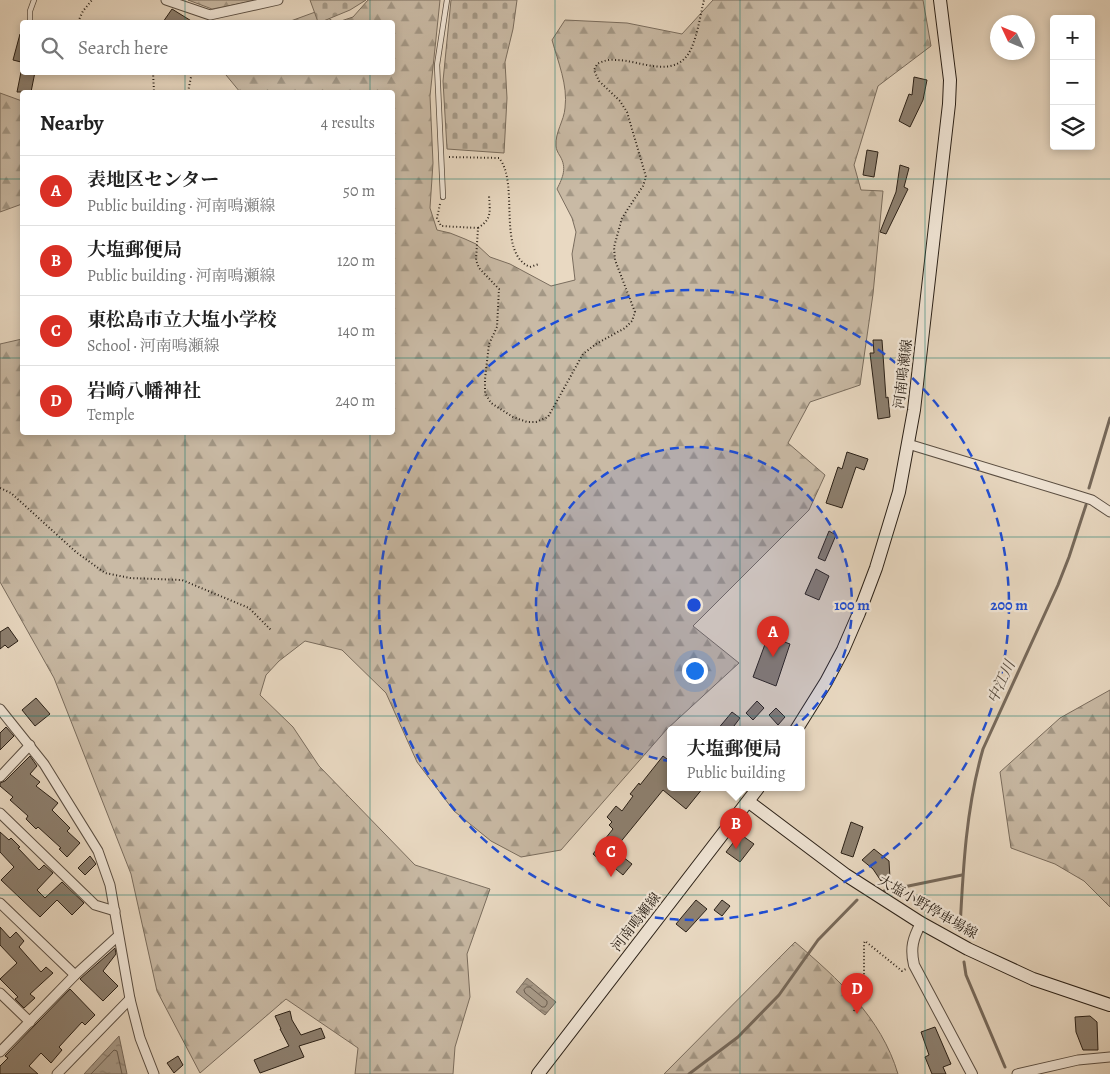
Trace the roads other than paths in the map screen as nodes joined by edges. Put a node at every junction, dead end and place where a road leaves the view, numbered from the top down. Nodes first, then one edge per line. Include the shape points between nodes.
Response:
1 (34, 0) edge
2 (166, 0) edge
3 (278, 0) edge
4 (447, 0) edge
5 (940, 0) edge
6 (30, 20) edge
7 (443, 197) road end
8 (908, 444) junction
9 (1110, 512) edge
10 (0, 709) edge
11 (798, 726) edge
12 (30, 745) junction
13 (0, 777) edge
14 (756, 791) edge
15 (749, 802) junction
16 (0, 813) edge
17 (0, 903) edge
18 (114, 911) junction
19 (921, 924) junction
20 (118, 936) junction
21 (75, 975) junction
22 (0, 993) edge
23 (130, 999) junction
24 (1110, 1006) edge
25 (30, 1022) junction
26 (0, 1052) edge
27 (1110, 1057) edge
28 (57, 1074) edge
29 (154, 1074) edge
30 (538, 1074) edge
31 (972, 1074) edge
32 (1017, 1074) edge

1 - 6 lane
2 - 3 street via 210,15
4 - 7 lane via 437,65
5 - 8 main road, 河南鳴瀬線 via 950,80 949,104
8 - 9 street via 1092,500
8 - 11 main road, 河南鳴瀬線 via 899,492 859,613 830,674
10 - 12 street
12 - 13 street
12 - 18 street via 98,851 110,885
14 - 15 main road, 河南鳴瀬線
15 - 19 main road, 大塩小野停車場線 via 846,875
15 - 30 main road, 河南鳴瀬線
16 - 18 street via 95,906
17 - 21 street
18 - 20 street
19 - 24 main road, 大塩小野停車場線 via 1033,979
19 - 31 street via 913,940 914,965
20 - 21 street
20 - 23 street
21 - 25 street
22 - 25 street
23 - 28 street
23 - 29 street
25 - 26 street
27 - 32 street via 1078,1060

